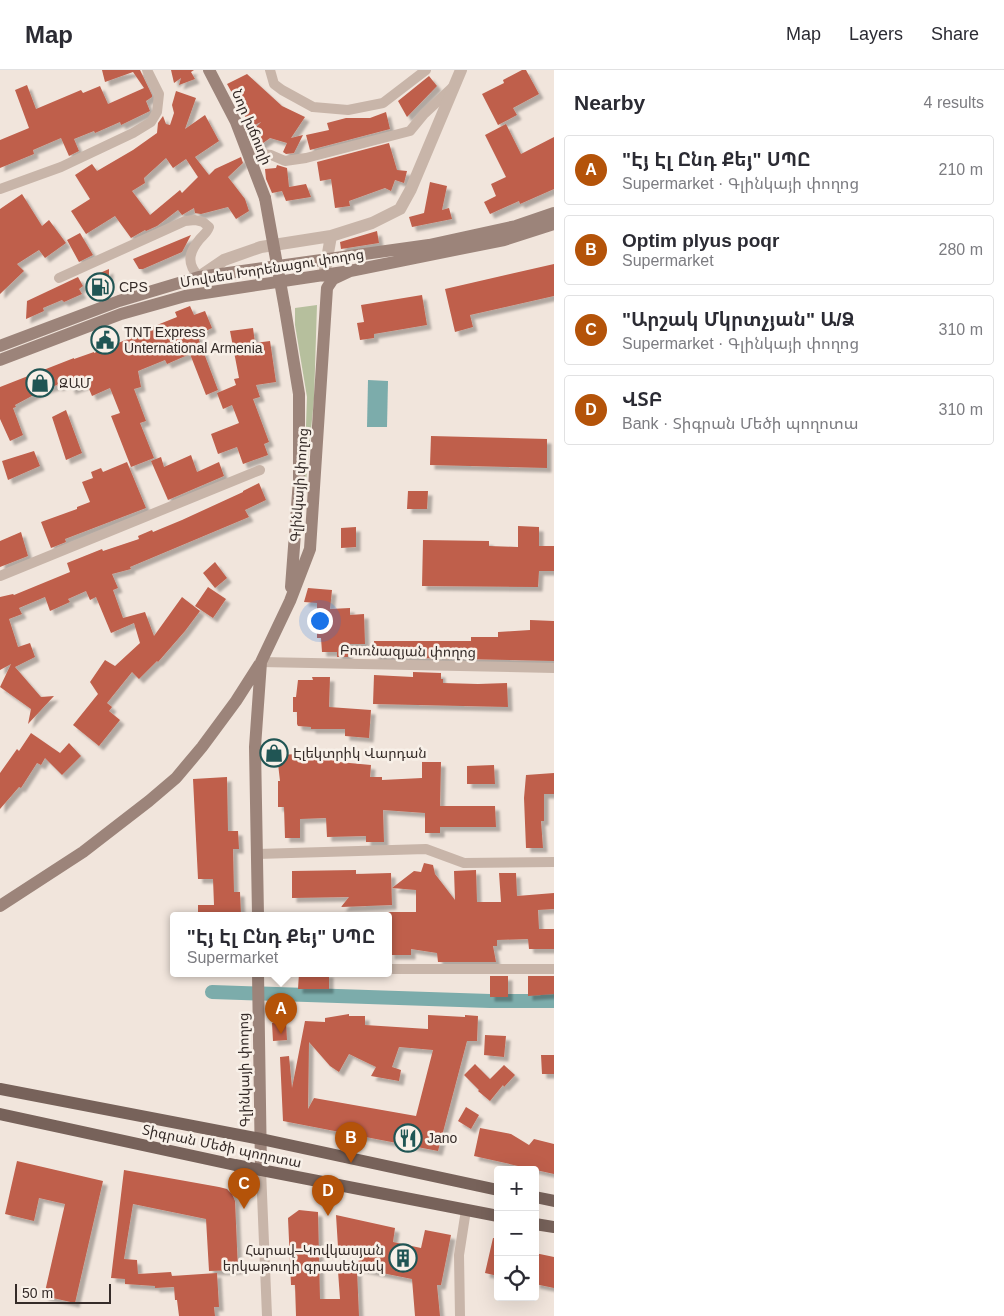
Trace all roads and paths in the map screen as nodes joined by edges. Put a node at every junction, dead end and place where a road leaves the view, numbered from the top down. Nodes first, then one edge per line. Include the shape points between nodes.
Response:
1 (147, 70) edge
2 (209, 70) edge
3 (270, 70) edge
4 (426, 70) edge
5 (461, 70) edge
6 (454, 86) junction
7 (248, 152) junction
8 (0, 189) edge
9 (554, 213) edge
10 (554, 224) edge
11 (331, 236) junction
12 (327, 260) junction
13 (350, 271) junction
14 (324, 276) junction
15 (199, 277) junction
16 (59, 278) dead end
17 (0, 346) edge
18 (0, 360) edge
19 (260, 470) dead end
20 (0, 576) edge
21 (290, 602) junction
22 (261, 662) junction
23 (554, 668) edge
24 (257, 854) junction
25 (554, 862) edge
26 (0, 906) edge
27 (258, 912) edge
28 (392, 969) edge
29 (554, 969) edge
30 (258, 977) edge
31 (0, 1089) edge
32 (0, 1114) edge
33 (261, 1139) junction
34 (261, 1170) junction
35 (494, 1189) edge
36 (539, 1199) edge
37 (554, 1201) edge
38 (466, 1210) junction
39 (494, 1215) edge
40 (539, 1225) edge
41 (554, 1227) edge
42 (267, 1316) edge
43 (460, 1316) edge

1 - 8 street via 159,94 157,112 151,122 61,167
2 - 7 main road, Նոր խճուղի
3 - 4 street via 274,84 313,107 348,110 383,103
5 - 6 street
6 - 7 street via 410,131 285,161 271,155
6 - 11 street via 400,209 372,223
7 - 21 main road, Նոր խճուղի, bridge via 264,198 299,394 298,480
9 - 12 main road, Մովսես Խորենացու փողոց via 516,226 429,245
10 - 13 main road, Մովսես Խորենացու փողոց via 504,240
11 - 12 street
11 - 15 street via 261,247 224,260
12 - 14 street
12 - 15 main road, Մովսես Խորենացու փողոց
13 - 14 main road, Մովսես Խորենացու փողոց
13 - 21 main road, Գլինկայի փողոց via 333,279 327,288 310,548
14 - 18 main road, Մովսես Խորենացու փողոց via 185,296 121,314
15 - 16 street via 192,270 191,254 209,227 195,220 152,235
15 - 17 main road, Մովսես Խորենացու փողոց via 119,302
19 - 20 street
21 - 22 main road, Գլինկայի փողոց
22 - 23 street, Բուռնազյան փողոց
22 - 24 main road, Գլինկայի փողոց via 255,746
22 - 26 main road via 208,739 176,778 83,852
24 - 25 street via 426,849 464,863
24 - 27 main road, Գլինկայի փողոց
28 - 29 street
30 - 33 main road, Գլինկայի փողոց
31 - 33 main road, Տիգրան Մեծի պողոտա
32 - 34 main road, Տիգրան Մեծի պողոտա
33 - 34 main road, Գլինկայի փողոց
33 - 35 main road, Տիգրան Մեծի պողոտա
34 - 38 main road, Տիգրան Մեծի պողոտա
34 - 42 street, Գլինկայի փողոց
36 - 37 main road
38 - 39 main road, Տիգրան Մեծի պողոտա
38 - 43 street via 459,1255
40 - 41 main road

